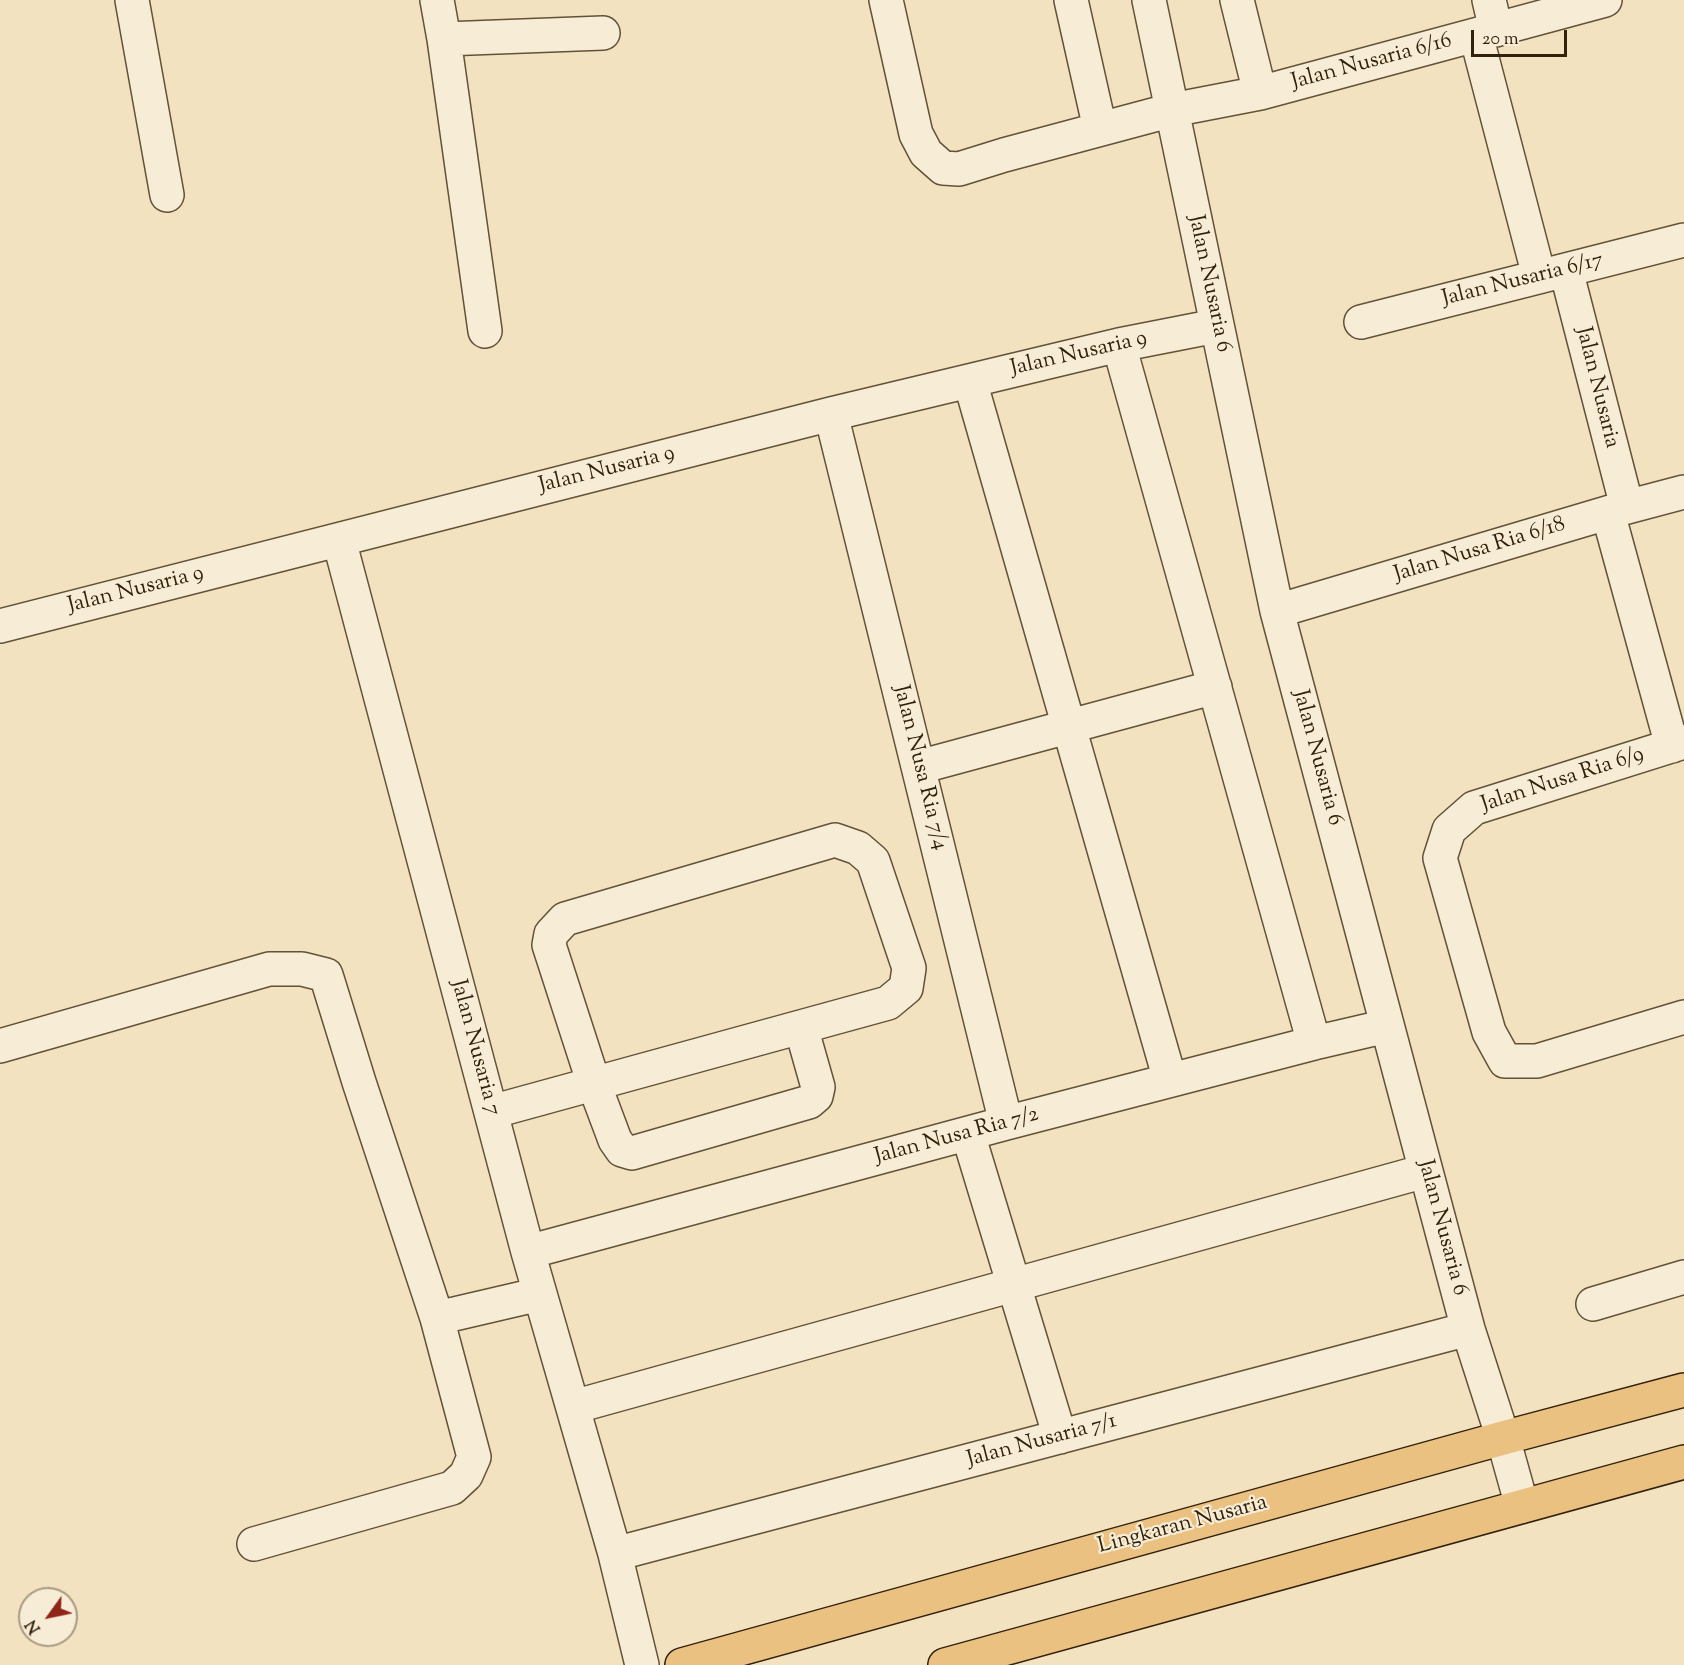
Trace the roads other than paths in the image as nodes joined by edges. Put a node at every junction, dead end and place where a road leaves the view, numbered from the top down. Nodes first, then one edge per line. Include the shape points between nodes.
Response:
1 (132, 0) edge
2 (436, 0) edge
3 (886, 0) edge
4 (1071, 0) edge
5 (1149, 0) edge
6 (1237, 0) edge
7 (1605, 0) edge
8 (1487, 22) edge
9 (603, 33) dead end
10 (444, 39) junction
11 (1260, 93) junction
12 (1172, 110) junction
13 (1100, 129) junction
14 (167, 195) dead end
15 (1684, 240) edge
16 (1552, 273) junction
17 (1361, 322) dead end
18 (1216, 326) junction
19 (485, 331) dead end
20 (1119, 345) junction
21 (970, 381) junction
22 (831, 414) junction
23 (1684, 492) edge
24 (1618, 510) junction
25 (339, 540) junction
26 (1277, 611) junction
27 (0, 626) edge
28 (1215, 687) junction
29 (1070, 727) junction
30 (1678, 744) edge
31 (919, 767) junction
32 (1684, 1017) edge
33 (1387, 1026) junction
34 (801, 1027) junction
35 (1314, 1043) junction
36 (0, 1046) edge
37 (1170, 1080) junction
38 (594, 1084) junction
39 (490, 1112) junction
40 (1006, 1123) junction
41 (968, 1134) junction
42 (1425, 1171) junction
43 (528, 1252) junction
44 (1684, 1277) edge
45 (1014, 1285) junction
46 (540, 1294) junction
47 (1593, 1304) dead end
48 (437, 1318) junction
49 (1468, 1329) junction
50 (1684, 1390) edge
51 (573, 1407) junction
52 (1060, 1437) junction
53 (1503, 1438) junction
54 (1684, 1462) edge
55 (1522, 1506) junction
56 (254, 1544) dead end
57 (615, 1554) junction
58 (642, 1665) edge
59 (682, 1665) edge
60 (945, 1665) edge

1 - 14 street
2 - 10 street
3 - 13 street, Jalan Nusaria 6/16 via 916,134 926,153 944,168 959,169
4 - 13 street
5 - 12 street, Jalan Nusaria 6
6 - 11 street
7 - 8 street, Jalan Nusaria 6/16
8 - 11 street, Jalan Nusaria 6/16
8 - 16 street, Jalan Nusaria
9 - 10 street
10 - 19 street
11 - 12 street, Jalan Nusaria 6/16
12 - 13 street, Jalan Nusaria 6/16
12 - 18 street, Jalan Nusaria 6
15 - 16 street, Jalan Nusaria 6/17
16 - 17 street, Jalan Nusaria 6/17
16 - 24 street, Jalan Nusaria
18 - 20 street, Jalan Nusaria 9
18 - 26 street, Jalan Nusaria 6
20 - 21 street, Jalan Nusaria 9
20 - 28 street
21 - 22 street, Jalan Nusaria 9
21 - 29 street
22 - 25 street, Jalan Nusaria 9
22 - 31 street, Jalan Nusa Ria 7/4
23 - 24 street, Jalan Nusa Ria 6/18
24 - 26 street, Jalan Nusa Ria 6/18
24 - 30 street, Jalan Nusaria
25 - 27 street, Jalan Nusaria 9
25 - 39 street, Jalan Nusaria 7
26 - 33 street, Jalan Nusaria 6
28 - 29 street
28 - 35 street
29 - 31 street
29 - 37 street
30 - 32 street, Jalan Nusa Ria 6/9 via 1474,808 1449,830 1440,858 1489,1032 1505,1061 1537,1061
31 - 40 street, Jalan Nusa Ria 7/4
33 - 35 street, Jalan Nusa Ria 7/2
33 - 42 street, Jalan Nusaria 6
34 - 38 street
34 - 38 street via 818,1087 809,1102 632,1153 622,1150 615,1140
34 - 38 street via 888,1003 906,988 909,968 873,861 858,848 835,840 565,919 550,934 549,945
35 - 37 street, Jalan Nusa Ria 7/2
36 - 48 street via 269,969 302,969 326,975
37 - 40 street, Jalan Nusa Ria 7/2
38 - 39 street
39 - 43 street, Jalan Nusaria 7
40 - 41 street, Jalan Nusa Ria 7/2
41 - 43 street, Jalan Nusa Ria 7/2
41 - 45 street
42 - 45 street
42 - 49 street, Jalan Nusaria 6
43 - 46 street, Jalan Nusaria 7
44 - 47 street
45 - 51 street
45 - 52 street
46 - 48 street
46 - 51 street, Jalan Nusaria 7
48 - 56 street via 474,1457 466,1475 452,1488
49 - 52 street, Jalan Nusaria 7/1
49 - 53 street, Jalan Nusaria 6
50 - 53 main road, Lingkaran Nusaria
51 - 57 street, Jalan Nusaria 7
52 - 57 street, Jalan Nusaria 7/1
53 - 55 street, Jalan Nusaria 6
53 - 59 main road, Lingkaran Nusaria
54 - 55 main road
55 - 60 main road
57 - 58 street, Jalan Nusaria 7

